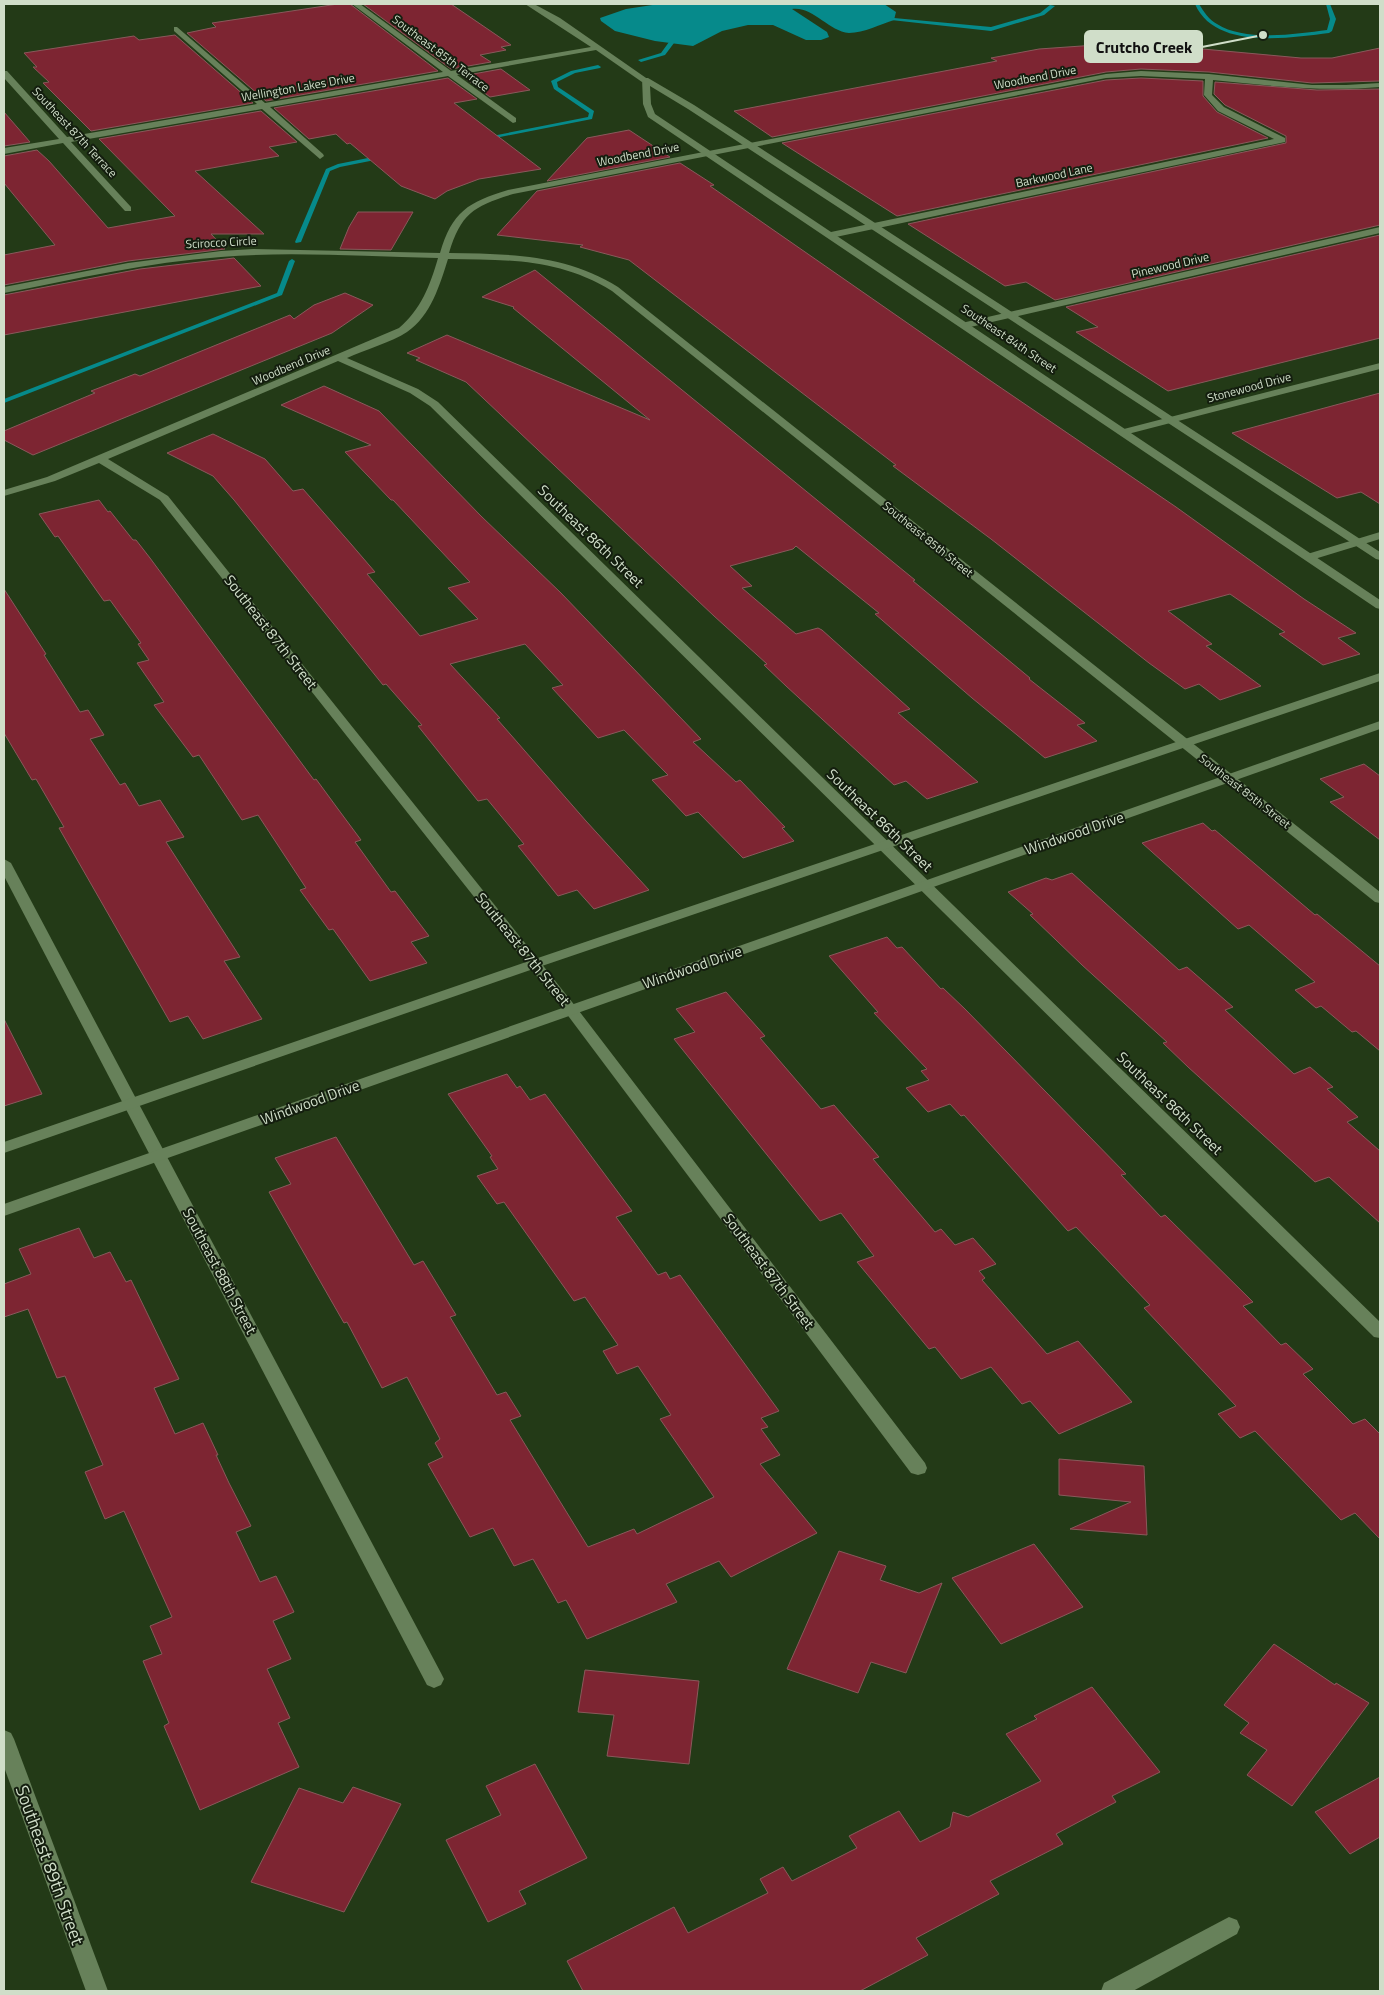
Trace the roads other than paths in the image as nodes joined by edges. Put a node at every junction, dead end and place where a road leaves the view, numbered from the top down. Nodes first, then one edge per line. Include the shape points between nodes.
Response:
1 (356, 4) edge
2 (528, 4) edge
3 (177, 29) dead end
4 (596, 48) junction
5 (4, 73) edge
6 (450, 74) junction
7 (1209, 76) junction
8 (645, 80) junction
9 (1380, 85) edge
10 (264, 106) junction
11 (513, 120) dead end
12 (66, 140) junction
13 (749, 145) junction
14 (4, 151) edge
15 (708, 153) junction
16 (320, 156) dead end
17 (128, 209) dead end
18 (873, 226) junction
19 (1380, 230) edge
20 (831, 235) junction
21 (444, 255) junction
22 (4, 290) edge
23 (1011, 315) junction
24 (966, 325) junction
25 (339, 358) junction
26 (1380, 366) edge
27 (1171, 420) junction
28 (1124, 432) junction
29 (100, 458) junction
30 (4, 494) edge
31 (1380, 535) edge
32 (1358, 542) junction
33 (1380, 556) edge
34 (1308, 557) junction
35 (1380, 605) edge
36 (1380, 677) edge
37 (1380, 725) edge
38 (1185, 744) junction
39 (1229, 779) junction
40 (883, 846) junction
41 (4, 863) edge
42 (924, 886) junction
43 (1380, 899) edge
44 (534, 964) junction
45 (571, 1010) junction
46 (132, 1104) junction
47 (4, 1148) edge
48 (159, 1156) junction
49 (4, 1210) edge
50 (1380, 1332) edge
51 (918, 1468) dead end
52 (434, 1679) dead end
53 (4, 1739) edge
54 (1229, 1927) dead end
55 (96, 1991) edge
56 (1112, 1991) edge

1 - 6 street, Southeast 85th Terrace
2 - 4 street, Southeast 84th Street
3 - 10 street
4 - 6 street, Wellington Lakes Drive
4 - 8 street, Southeast 84th Street
5 - 12 street, Southeast 87th Terrace
6 - 10 street, Wellington Lakes Drive
6 - 11 street, Southeast 85th Terrace
7 - 9 street, Woodbend Drive via 1321,87
7 - 13 street, Woodbend Drive via 1151,73 1106,76
7 - 18 street, Barkwood Lane via 1208,95 1221,109 1282,140
8 - 13 street, Southeast 84th Street
8 - 15 street, Southeast 84th Street via 651,115
10 - 12 street, Wellington Lakes Drive
10 - 16 street
12 - 14 street, Wellington Lakes Drive
12 - 17 street, Southeast 87th Terrace
13 - 15 street, Woodbend Drive
13 - 18 street, Southeast 84th Street
15 - 20 street, Southeast 84th Street
15 - 21 street, Woodbend Drive via 496,196 457,220
18 - 20 street, Barkwood Lane
18 - 23 street, Southeast 84th Street
19 - 23 street, Pinewood Drive
20 - 24 street, Southeast 84th Street
21 - 22 street, Scirocco Circle via 208,254 135,264
21 - 25 street, Woodbend Drive via 428,300 414,322 383,340
21 - 38 street, Southeast 85th Street via 535,259 570,266 605,282
23 - 24 street, Pinewood Drive
23 - 27 street, Southeast 84th Street
24 - 28 street, Southeast 84th Street
25 - 29 street, Woodbend Drive
25 - 40 street, Southeast 86th Street via 414,391 434,404
26 - 27 street, Stonewood Drive
27 - 28 street, Stonewood Drive
27 - 32 street, Southeast 84th Street
28 - 34 street, Southeast 84th Street
29 - 30 street, Woodbend Drive
29 - 44 street, Southeast 87th Street via 164,498
31 - 32 street
32 - 33 street, Southeast 84th Street
32 - 34 street
34 - 35 street, Southeast 84th Street
36 - 38 street
37 - 39 street, Windwood Drive
38 - 39 street, Southeast 85th Street
38 - 40 street
39 - 42 street, Windwood Drive
39 - 43 street, Southeast 85th Street
40 - 42 street, Southeast 86th Street
40 - 44 street
41 - 46 street, Southeast 88th Street
42 - 45 street, Windwood Drive
42 - 50 street, Southeast 86th Street
44 - 45 street, Southeast 87th Street
44 - 46 street
45 - 48 street, Windwood Drive
45 - 51 street, Southeast 87th Street
46 - 47 street
46 - 48 street, Southeast 88th Street
48 - 49 street, Windwood Drive
48 - 52 street, Southeast 88th Street
53 - 55 street, Southeast 89th Street
54 - 56 street

